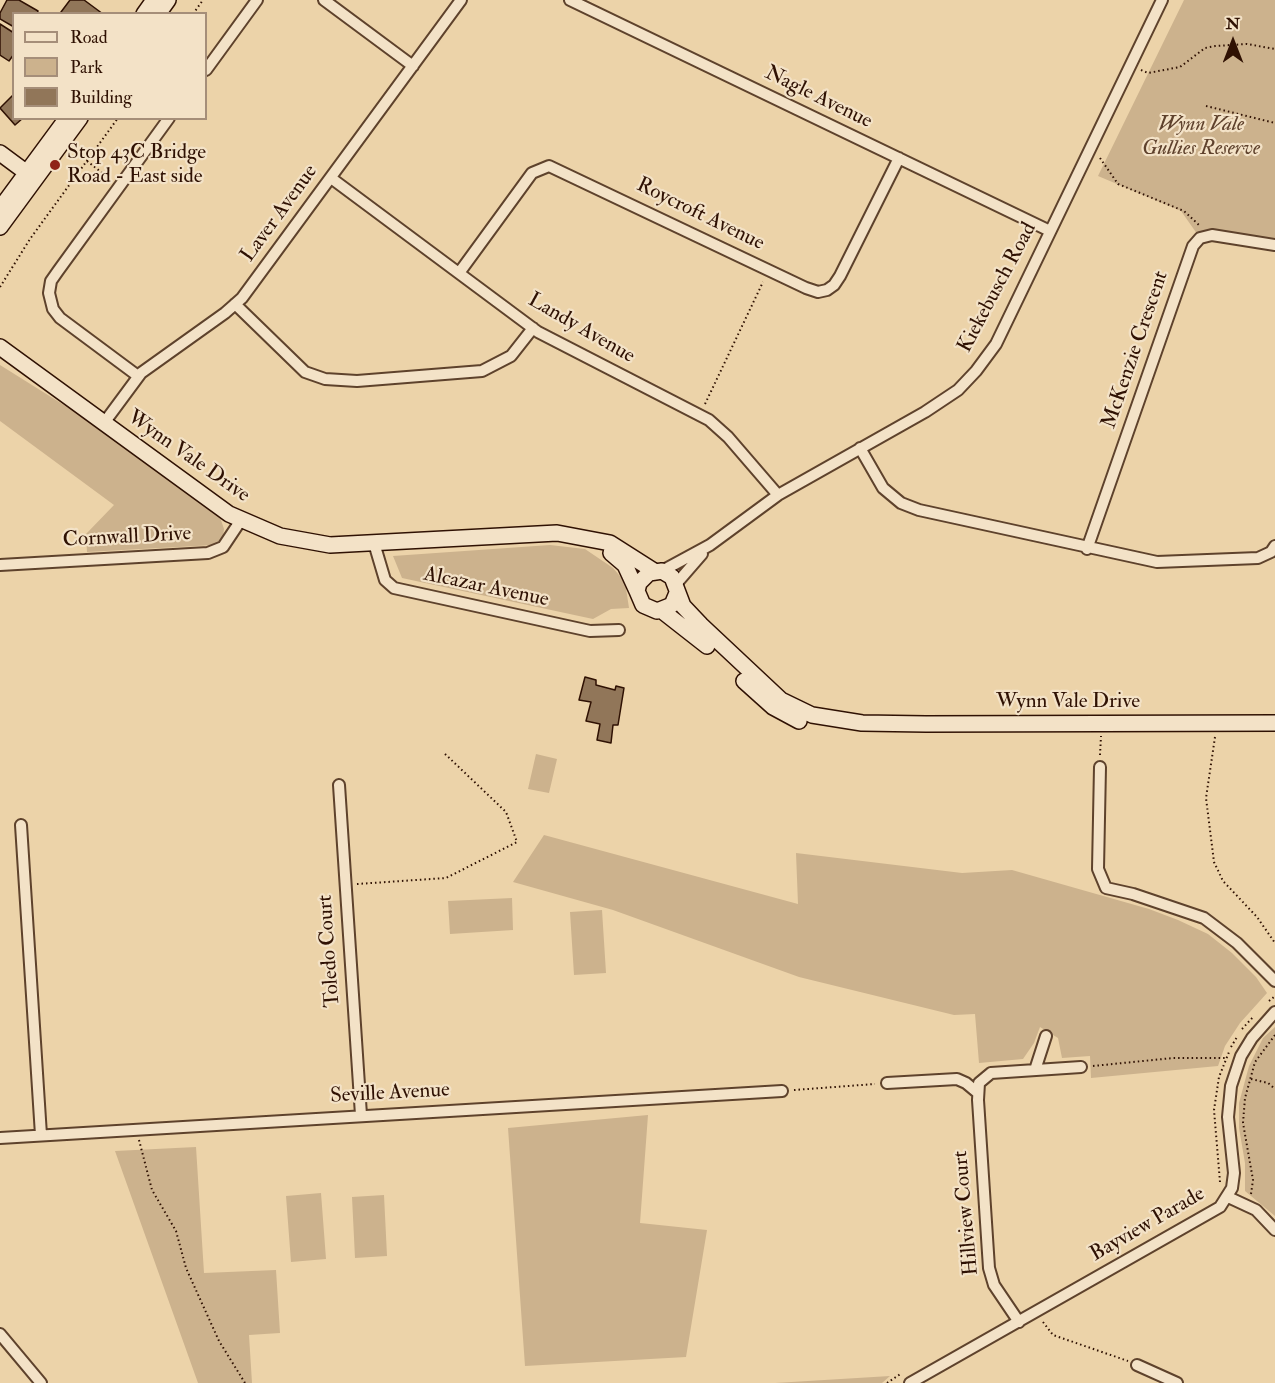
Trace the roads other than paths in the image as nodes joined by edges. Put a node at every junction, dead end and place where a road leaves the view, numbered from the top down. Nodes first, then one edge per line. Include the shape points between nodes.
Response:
1 (257, 0) edge
2 (324, 0) edge
3 (461, 0) edge
4 (570, 0) edge
5 (1162, 0) edge
6 (412, 66) junction
7 (207, 69) edge
8 (66, 120) edge
9 (78, 120) edge
10 (169, 120) edge
11 (0, 153) edge
12 (899, 158) junction
13 (32, 175) junction
14 (331, 178) junction
15 (0, 209) edge
16 (0, 227) edge
17 (1050, 231) junction
18 (1275, 245) edge
19 (459, 273) junction
20 (236, 304) junction
21 (533, 328) junction
22 (0, 347) edge
23 (138, 376) junction
24 (104, 423) junction
25 (860, 448) junction
26 (778, 495) junction
27 (241, 520) junction
28 (588, 538) junction
29 (374, 543) junction
30 (710, 545) junction
31 (1275, 546) edge
32 (1087, 549) junction
33 (0, 565) edge
34 (658, 571) junction
35 (677, 589) junction
36 (637, 591) junction
37 (661, 610) junction
38 (619, 630) dead end
39 (862, 723) junction
40 (1275, 723) edge
41 (1100, 766) road end
42 (339, 785) dead end
43 (21, 825) dead end
44 (1275, 981) edge
45 (1275, 1012) edge
46 (1046, 1036) dead end
47 (1080, 1067) road end
48 (1035, 1070) junction
49 (887, 1083) road end
50 (782, 1091) road end
51 (978, 1093) junction
52 (361, 1115) junction
53 (41, 1135) junction
54 (0, 1138) edge
55 (1223, 1194) junction
56 (1275, 1230) edge
57 (1019, 1322) junction
58 (0, 1334) edge
59 (1137, 1365) road end
60 (41, 1383) edge
61 (910, 1383) edge
62 (1177, 1383) edge

1 - 7 street
2 - 6 street
3 - 6 street, Laver Avenue
4 - 12 street, Nagle Avenue
5 - 17 street, Kiekebusch Road
6 - 14 street, Laver Avenue
8 - 13 main road
9 - 13 main road
10 - 23 street via 51,281 49,293 60,318
11 - 13 main road
12 - 17 street, Nagle Avenue
12 - 19 street, Roycroft Avenue via 834,285 818,292 549,166 532,172
13 - 15 main road
13 - 16 main road
14 - 19 street, Landy Avenue
14 - 20 street, Laver Avenue
17 - 25 street, Kiekebusch Road via 996,344 976,371 958,390 925,412
18 - 32 street, McKenzie Crescent via 1216,235 1204,236 1196,242
19 - 21 street, Landy Avenue
20 - 21 street via 305,372 325,379 482,371 511,356
20 - 23 street, Laver Avenue
21 - 26 street, Landy Avenue via 700,414 720,428
22 - 24 main road, Wynn Vale Drive
23 - 24 street, Laver Avenue
24 - 27 main road, Wynn Vale Drive
25 - 26 street, Kiekebusch Road
25 - 32 street via 883,488 901,503
26 - 30 street, Kiekebusch Road
27 - 29 main road, Wynn Vale Drive via 303,542
27 - 33 street, Cornwall Drive via 223,547 208,553
28 - 29 main road, Wynn Vale Drive via 548,532
28 - 34 main road, Wynn Vale Drive via 619,547
28 - 36 main road, Wynn Vale Drive via 625,565
29 - 38 street, Alcazar Avenue via 385,580 394,588 590,631
30 - 34 street, Kiekebusch Road
30 - 35 street, Kiekebusch Road
31 - 32 street via 1258,558 1173,562
34 - 35 main road via 672,577
34 - 36 main road via 643,577
35 - 37 main road via 672,605
35 - 39 main road, Wynn Vale Drive via 683,606 700,625 781,700 800,712
36 - 37 main road via 643,605
37 - 39 main road, Wynn Vale Drive via 693,632 792,719 835,726
39 - 40 main road, Wynn Vale Drive
41 - 44 street via 1098,869 1106,888 1204,918 1238,943
42 - 52 street, Toledo Court
43 - 53 street
45 - 55 street, Bayview Parade via 1258,1029 1240,1059 1228,1101 1234,1173
46 - 48 street
47 - 48 street
48 - 51 street via 991,1073 979,1083
49 - 51 street via 957,1079
50 - 52 street, Seville Avenue
51 - 57 street, Hillview Court via 989,1268 994,1285
52 - 53 street, Seville Avenue
53 - 54 street, Seville Avenue
55 - 56 street via 1249,1205
55 - 57 street, Bayview Parade via 1217,1209
57 - 61 street, Bayview Parade
58 - 60 street
59 - 62 street

